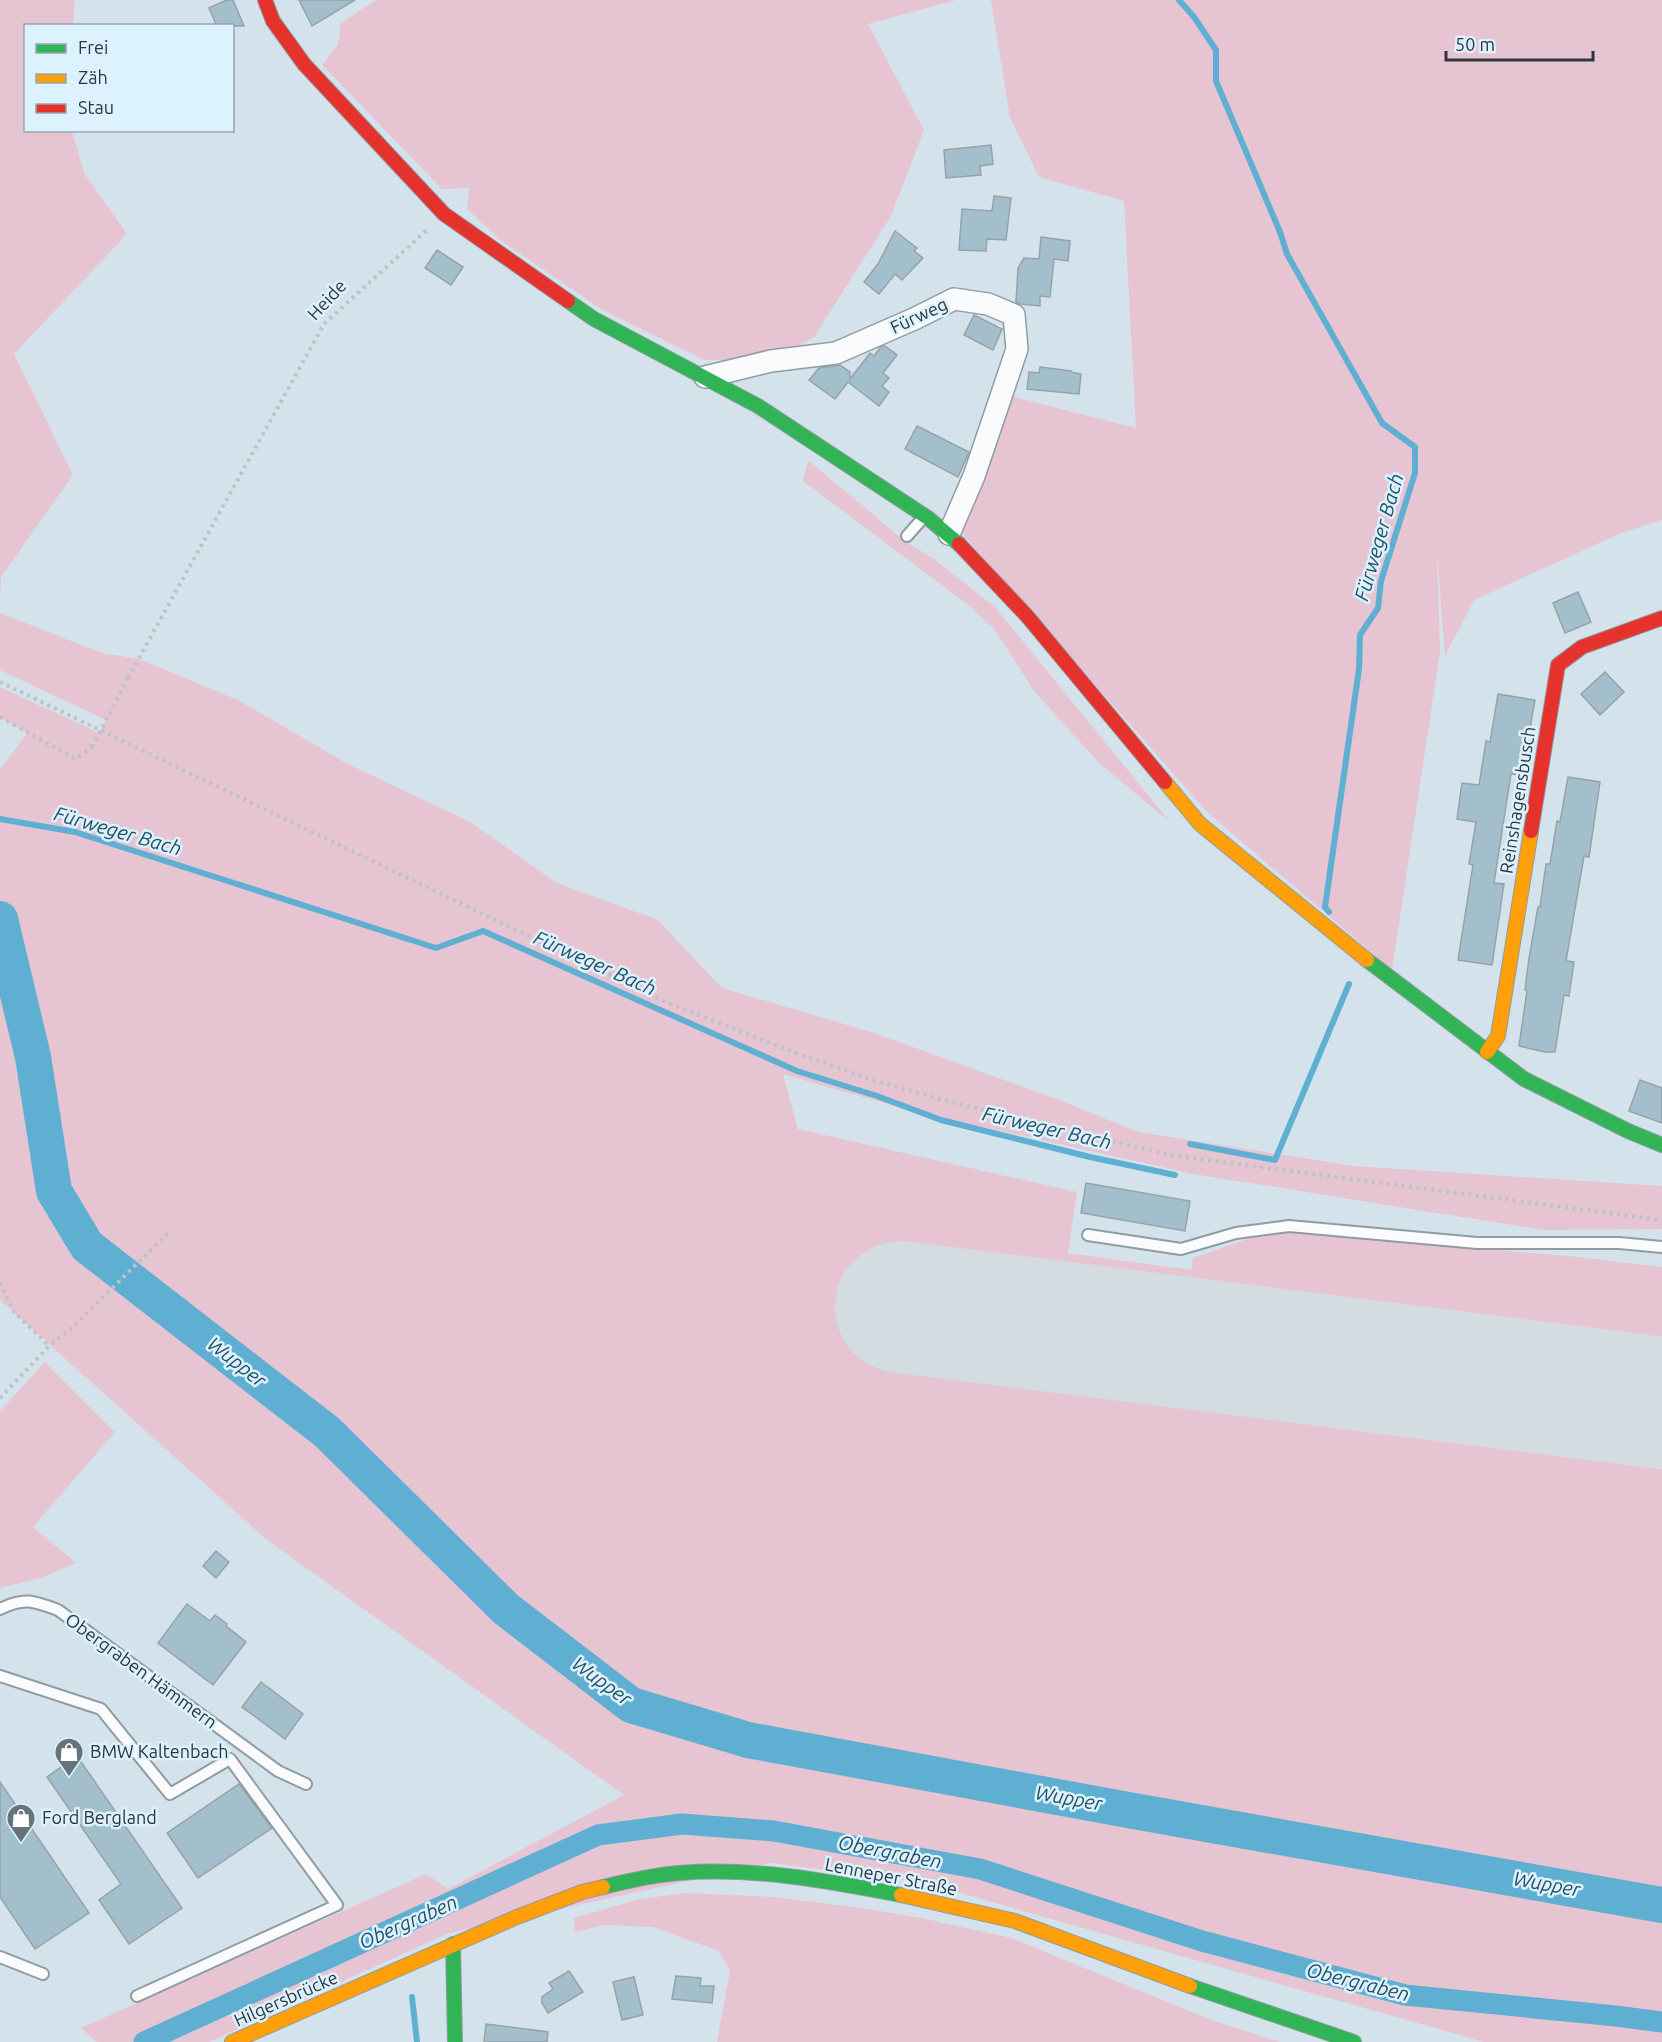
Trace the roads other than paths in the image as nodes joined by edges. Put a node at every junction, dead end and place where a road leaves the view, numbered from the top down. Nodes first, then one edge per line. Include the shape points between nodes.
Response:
1 (265, 0) edge
2 (705, 377) junction
3 (925, 516) junction
4 (949, 534) junction
5 (907, 536) dead end
6 (1662, 618) edge
7 (1487, 1052) junction
8 (1662, 1145) edge
9 (1088, 1235) dead end
10 (1662, 1247) edge
11 (0, 1609) edge
12 (0, 1676) edge
13 (306, 1784) dead end
14 (582, 1892) joint
15 (453, 1944) junction
16 (0, 1957) edge
17 (43, 1974) dead end
18 (137, 1996) dead end
19 (232, 2042) edge
20 (454, 2042) edge
21 (1354, 2042) edge

1 - 2 street via 273,21 304,64 444,214 594,319
2 - 3 street via 759,406
2 - 4 street, Fürweg via 771,361 836,353 954,299 988,304 1014,315 1017,349 974,476
3 - 4 street
3 - 5 lane
4 - 7 street via 1027,616 1200,824 1391,980
6 - 7 street, Reinshagensbusch via 1582,647 1558,665 1498,1036
7 - 8 street via 1524,1079
9 - 10 lane via 1181,1249 1236,1233 1289,1226 1477,1243 1619,1243
11 - 13 lane, Obergraben Hämmern via 31,1600 58,1610 278,1771
12 - 18 lane via 101,1709 170,1794 230,1759 336,1905
14 - 15 street, Hilgersbrücke
14 - 21 street, Lenneper Straße via 678,1873 729,1872 824,1882 921,1899 1015,1921 1235,2003
15 - 19 street, Hilgersbrücke
15 - 20 street
16 - 17 lane

